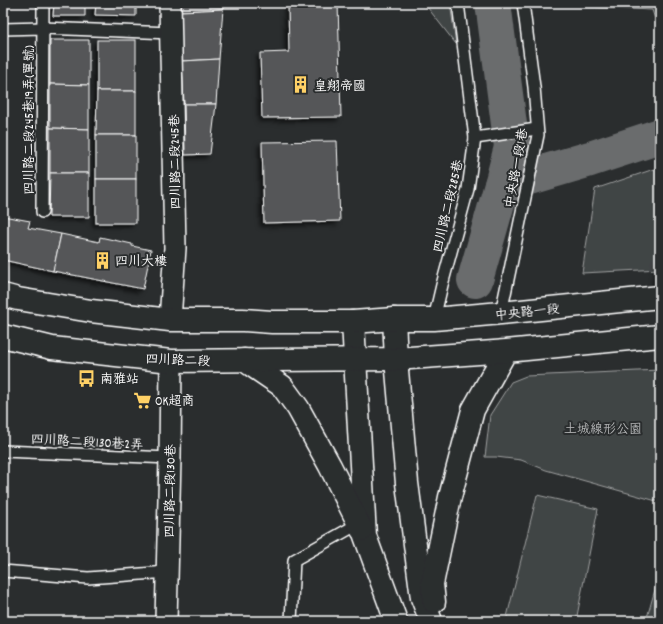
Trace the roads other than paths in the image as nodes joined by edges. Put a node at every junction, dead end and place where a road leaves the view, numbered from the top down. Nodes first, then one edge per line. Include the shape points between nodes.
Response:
1 (43, 3) edge
2 (170, 3) edge
3 (458, 3) edge
4 (523, 3) edge
5 (43, 28) junction
6 (3, 29) edge
7 (171, 33) junction
8 (536, 130) junction
9 (477, 138) junction
10 (42, 212) dead end
11 (3, 295) edge
12 (660, 297) edge
13 (501, 313) junction
14 (394, 319) junction
15 (434, 319) junction
16 (170, 320) junction
17 (353, 322) junction
18 (3, 336) edge
19 (660, 336) edge
20 (506, 351) junction
21 (396, 359) junction
22 (244, 360) junction
23 (355, 360) junction
24 (172, 362) junction
25 (3, 451) edge
26 (170, 458) junction
27 (362, 530) junction
28 (3, 571) edge
29 (168, 572) junction
30 (166, 621) edge
31 (292, 621) edge
32 (396, 621) edge
33 (431, 621) edge
34 (436, 621) edge

1 - 5 lane, 四川路二段245巷19弄(單號)
2 - 7 street, 四川路二段245巷
3 - 9 lane, 四川路二段285巷
4 - 8 lane, 中央路一段1巷 via 534,87
5 - 6 lane
5 - 7 lane
5 - 10 lane, 四川路二段245巷19弄(單號)
7 - 16 street, 四川路二段245巷 via 175,248
8 - 9 lane
8 - 13 lane, 中央路一段1巷 via 538,135
9 - 15 lane, 四川路二段285巷 via 468,189
11 - 16 main road via 91,311
12 - 13 main road, 中央路一段
13 - 15 main road, 中央路一段
14 - 15 main road, 中央路一段
14 - 17 main road
14 - 21 main road
16 - 17 main road
17 - 23 main road
18 - 24 main road, 四川路二段 via 52,348
19 - 20 main road
20 - 21 main road
20 - 34 main road via 473,410 450,497 432,584
21 - 23 main road, 四川路二段
21 - 33 main road via 407,483 422,598
22 - 23 main road, 四川路二段
22 - 24 main road, 四川路二段
22 - 27 main road via 282,386 298,408
23 - 27 main road
24 - 26 street, 四川路二段130巷
25 - 26 lane, 四川路二段130巷2弄
26 - 29 street, 四川路二段130巷
27 - 31 lane via 294,560
27 - 32 main road
28 - 29 lane via 88,578
29 - 30 street, 四川路二段130巷

